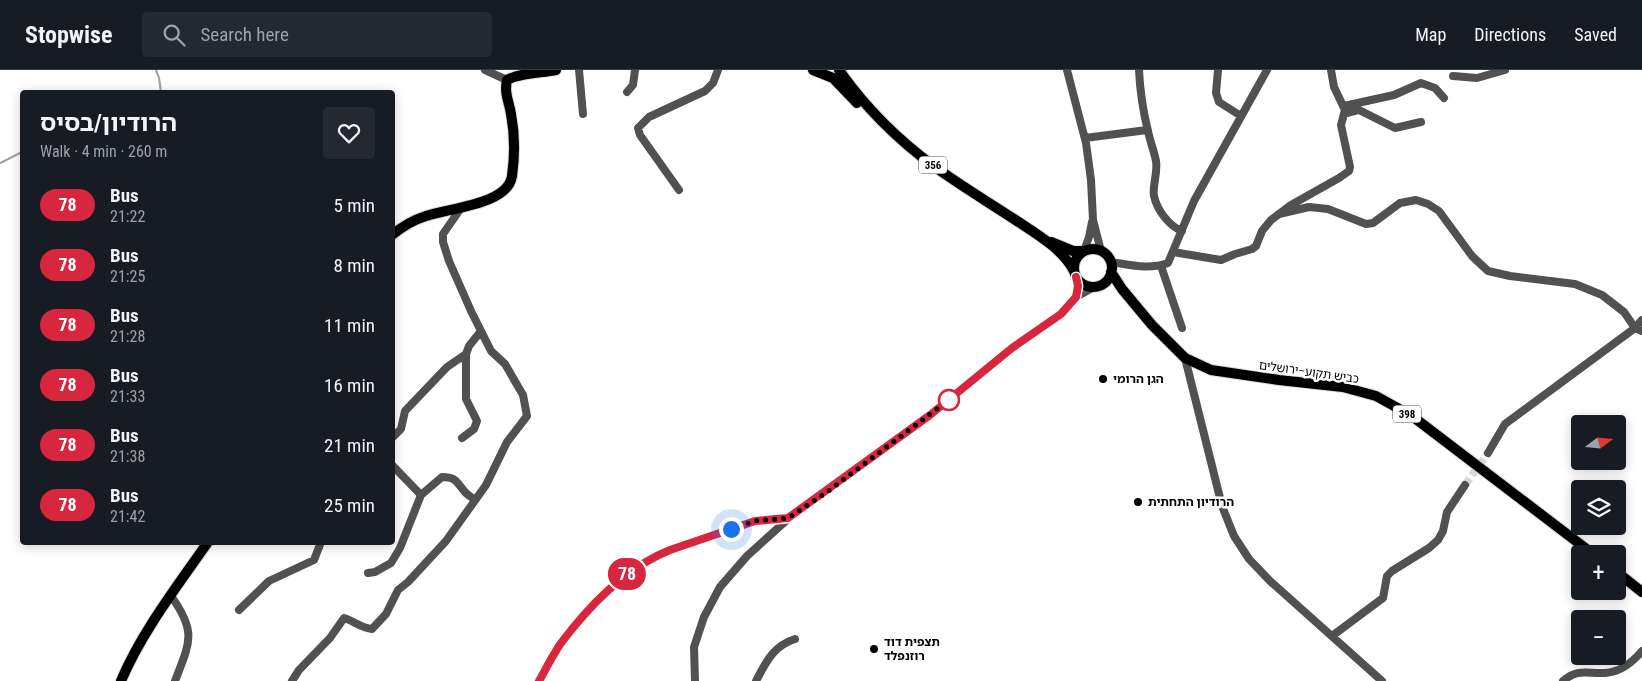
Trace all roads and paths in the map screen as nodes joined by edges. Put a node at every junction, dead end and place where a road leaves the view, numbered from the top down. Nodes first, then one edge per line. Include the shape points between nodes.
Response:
1 (485, 70) edge
2 (556, 70) edge
3 (579, 70) edge
4 (635, 70) edge
5 (718, 70) edge
6 (813, 70) edge
7 (839, 70) edge
8 (1068, 70) edge
9 (1139, 70) edge
10 (1218, 70) edge
11 (1266, 70) edge
12 (1331, 70) edge
13 (1505, 70) edge
14 (1453, 76) dead end
15 (507, 80) junction
16 (627, 92) dead end
17 (1444, 98) dead end
18 (1344, 110) junction
19 (583, 114) dead end
20 (1241, 116) junction
21 (1421, 122) dead end
22 (890, 129) junction
23 (1147, 130) junction
24 (1085, 138) junction
25 (679, 190) dead end
26 (461, 208) junction
27 (1279, 214) junction
28 (1093, 220) junction
29 (1182, 231) junction
30 (395, 233) edge
31 (1046, 240) junction
32 (1084, 251) junction
33 (1101, 251) junction
34 (1173, 252) junction
35 (1160, 266) junction
36 (1111, 267) junction
37 (1075, 274) junction
38 (1099, 285) junction
39 (1122, 290) junction
40 (1076, 297) junction
41 (1642, 320) edge
42 (1182, 328) dead end
43 (1639, 330) edge
44 (481, 332) junction
45 (466, 354) junction
46 (1185, 358) junction
47 (395, 435) edge
48 (462, 438) dead end
49 (1488, 453) tunnel mouth
50 (395, 468) edge
51 (1465, 485) tunnel mouth
52 (421, 495) junction
53 (475, 500) junction
54 (788, 518) junction
55 (206, 545) edge
56 (320, 545) edge
57 (1581, 545) edge
58 (368, 572) dead end
59 (1626, 579) edge
60 (1642, 592) edge
61 (170, 596) junction
62 (239, 610) dead end
63 (1332, 636) junction
64 (795, 639) dead end
65 (1642, 652) edge
66 (695, 677) edge
67 (120, 681) edge
68 (175, 681) edge
69 (292, 681) edge
70 (539, 681) edge
71 (691, 681) edge
72 (756, 681) edge
73 (1382, 681) edge
74 (1563, 681) edge

1 - 15 street
2 - 15 main road via 514,76
3 - 19 street
4 - 16 street via 633,85
5 - 25 street via 713,83 705,91 649,117 638,128
6 - 22 main road via 833,78 877,124
7 - 22 main road, 356
8 - 24 street
9 - 23 street
10 - 20 street via 1216,94 1219,102
11 - 20 street
12 - 18 street
13 - 14 street via 1477,78
15 - 26 main road via 505,91 514,140 512,179 504,191 490,199
17 - 18 street via 1435,88 1421,83
18 - 21 street via 1359,110 1395,128
18 - 27 street via 1342,126 1349,171
20 - 29 street via 1194,201
22 - 31 main road, 356 via 936,167
23 - 24 street
23 - 29 street via 1156,161 1154,194 1158,207 1173,227
24 - 28 street
26 - 30 main road via 427,215
26 - 44 street via 443,234 443,242 448,261
27 - 34 street via 1265,226 1256,246 1227,258 1216,260
27 - 43 street via 1309,207 1328,209 1366,224 1373,223 1400,203 1416,200 1439,211 1472,256 1488,271 1575,284 1602,295 1624,312
28 - 32 street
28 - 33 street
29 - 34 street
31 - 32 main road, 356 via 1073,251
31 - 37 main road, 356 via 1070,264
32 - 33 main road
32 - 37 main road via 1076,259
33 - 36 main road via 1106,254
34 - 35 street via 1168,263
35 - 36 street
35 - 42 street
36 - 38 main road
36 - 39 main road, כביש תקוע–ירושלים / 398
37 - 38 main road via 1084,285
37 - 40 street
38 - 39 main road
38 - 40 street
39 - 46 main road, כביש תקוע–ירושלים / 398
40 - 54 street via 1061,314 1012,348 930,415
41 - 43 street
43 - 49 street via 1505,424
44 - 45 street
44 - 53 street via 523,395 527,416 507,442
45 - 47 street via 448,367 405,411 401,429
45 - 48 street via 466,399 477,421 474,429
46 - 57 main road, כביש תקוע–ירושלים / 398 via 1211,370 1343,387 1376,396 1412,416
46 - 63 street via 1222,506 1234,536 1249,559 1270,581
50 - 52 street
51 - 63 street via 1447,512 1438,540 1392,571 1387,576 1383,598
52 - 53 street via 442,477 450,477
52 - 58 street via 391,562 376,572
53 - 69 street via 446,541 398,590 378,624 372,629 364,628 344,618
54 - 66 street via 747,556 720,587 704,617 694,647
54 - 70 street via 755,521 658,555 632,571 614,584 582,617 556,649
55 - 61 main road
56 - 62 street via 314,560 269,581
59 - 60 main road
61 - 67 main road
61 - 68 street via 183,613 190,639
63 - 73 street
64 - 72 street via 775,649
65 - 74 street via 1622,669 1606,673 1578,672
66 - 71 street

